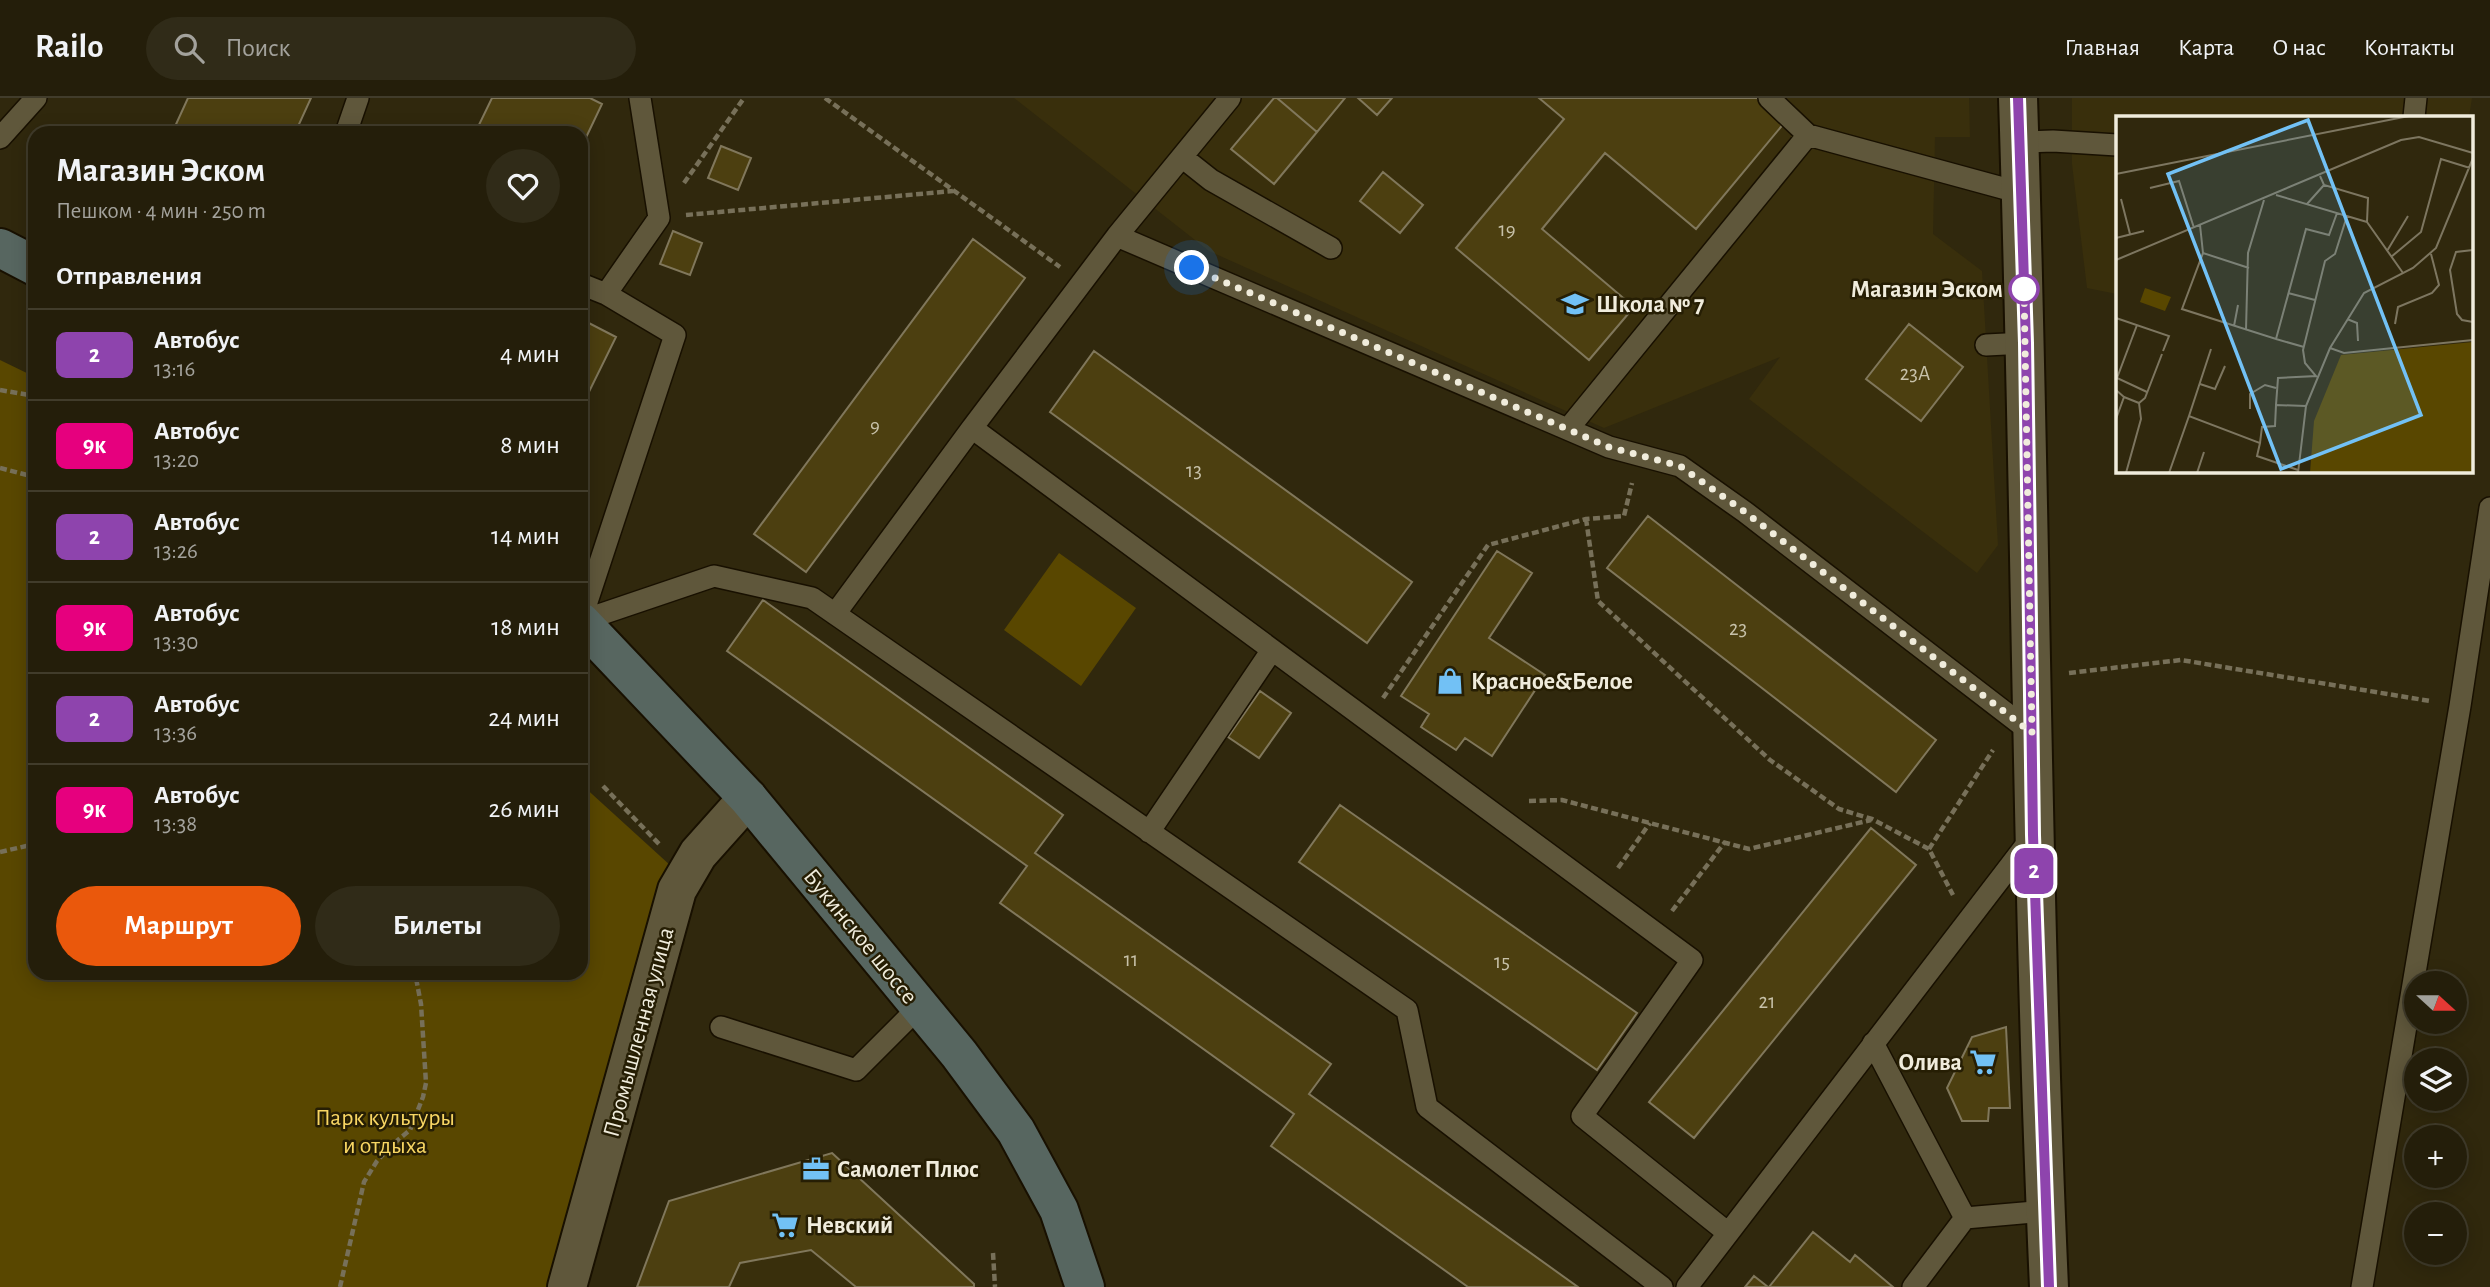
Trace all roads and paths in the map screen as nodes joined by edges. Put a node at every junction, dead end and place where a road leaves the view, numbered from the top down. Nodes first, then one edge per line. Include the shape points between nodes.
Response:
1 (36, 98) edge
2 (358, 98) edge
3 (640, 98) edge
4 (744, 98) edge
5 (824, 98) edge
6 (1230, 98) edge
7 (1769, 98) edge
8 (2018, 98) edge
9 (2416, 98) edge
10 (2414, 116) edge
11 (348, 126) edge
12 (1808, 135) junction
13 (0, 138) edge
14 (2020, 142) junction
15 (2116, 145) edge
16 (1182, 157) junction
17 (953, 190) junction
18 (2021, 192) junction
19 (659, 218) junction
20 (1117, 236) junction
21 (0, 248) edge
22 (1331, 248) dead end
23 (28, 262) edge
24 (1082, 283) junction
25 (588, 287) edge
26 (606, 294) junction
27 (2026, 343) junction
28 (1986, 345) dead end
29 (0, 390) edge
30 (28, 395) edge
31 (972, 428) junction
32 (1568, 429) junction
33 (1638, 455) junction
34 (0, 468) edge
35 (28, 475) edge
36 (2490, 508) edge
37 (1586, 519) junction
38 (588, 600) edge
39 (835, 614) junction
40 (588, 619) edge
41 (588, 628) edge
42 (1272, 650) junction
43 (2061, 673) dead end
44 (2460, 706) junction
45 (1367, 720) junction
46 (2023, 726) junction
47 (603, 786) dead end
48 (748, 798) junction
49 (1478, 802) junction
50 (1872, 820) junction
51 (1650, 823) junction
52 (1149, 832) junction
53 (2033, 835) junction
54 (1725, 842) junction
55 (28, 846) edge
56 (1929, 849) junction
57 (0, 852) edge
58 (687, 872) junction
59 (1601, 893) junction
60 (1967, 920) junction
61 (1656, 934) junction
62 (416, 980) edge
63 (919, 1007) junction
64 (721, 1027) dead end
65 (1873, 1043) junction
66 (2046, 1211) junction
67 (1965, 1218) junction
68 (1728, 1233) junction
69 (993, 1253) dead end
70 (340, 1287) edge
71 (567, 1287) edge
72 (995, 1287) edge
73 (1085, 1287) edge
74 (1662, 1287) edge
75 (1687, 1287) edge
76 (1913, 1287) edge
77 (2049, 1287) edge
78 (2362, 1287) edge

1 - 13 lane
2 - 11 lane
3 - 19 lane
4 - 19 path
5 - 17 path
6 - 16 lane
7 - 12 lane
8 - 14 street
9 - 10 lane
12 - 18 lane
12 - 32 lane
14 - 15 lane
14 - 18 street
16 - 20 lane
16 - 22 lane via 1211,180
17 - 19 path
17 - 24 path
18 - 27 street
19 - 26 lane
20 - 24 lane
20 - 32 lane
21 - 23 main road
24 - 31 lane
25 - 26 lane
26 - 38 lane via 675,335
27 - 28 lane
27 - 46 street
29 - 30 path
31 - 39 lane
31 - 42 lane
32 - 33 lane
33 - 37 path via 1624,516
33 - 46 lane via 1680,466 1735,504
34 - 35 path
36 - 44 lane
37 - 45 path via 1488,545
37 - 50 path via 1598,601 1770,760 1839,809
39 - 40 lane via 813,598 714,576
39 - 52 lane
41 - 48 main road, Букинское шоссе
42 - 45 lane
42 - 52 lane
43 - 44 path via 2181,660
44 - 78 lane
45 - 49 lane
46 - 53 street
46 - 56 path
47 - 58 path
48 - 58 street, Промышленная улица via 698,853
48 - 63 main road, Букинское шоссе
49 - 51 path via 1562,800
49 - 59 lane
50 - 54 path via 1749,849
50 - 56 path
51 - 54 path
51 - 59 path
52 - 74 lane via 1407,1010 1427,1107
53 - 60 lane
53 - 66 street
54 - 61 path
55 - 57 path
56 - 60 path
58 - 71 street, Промышленная улица via 677,890
59 - 61 lane
60 - 65 lane
61 - 68 lane via 1692,960 1582,1116
62 - 70 path via 426,1083 423,1097 410,1130 377,1161 364,1182
63 - 64 lane via 856,1070
63 - 73 main road, Букинское шоссе via 1016,1131 1059,1210
65 - 67 lane
65 - 68 lane
66 - 67 lane
66 - 77 street
67 - 76 lane
68 - 75 lane
69 - 72 path

